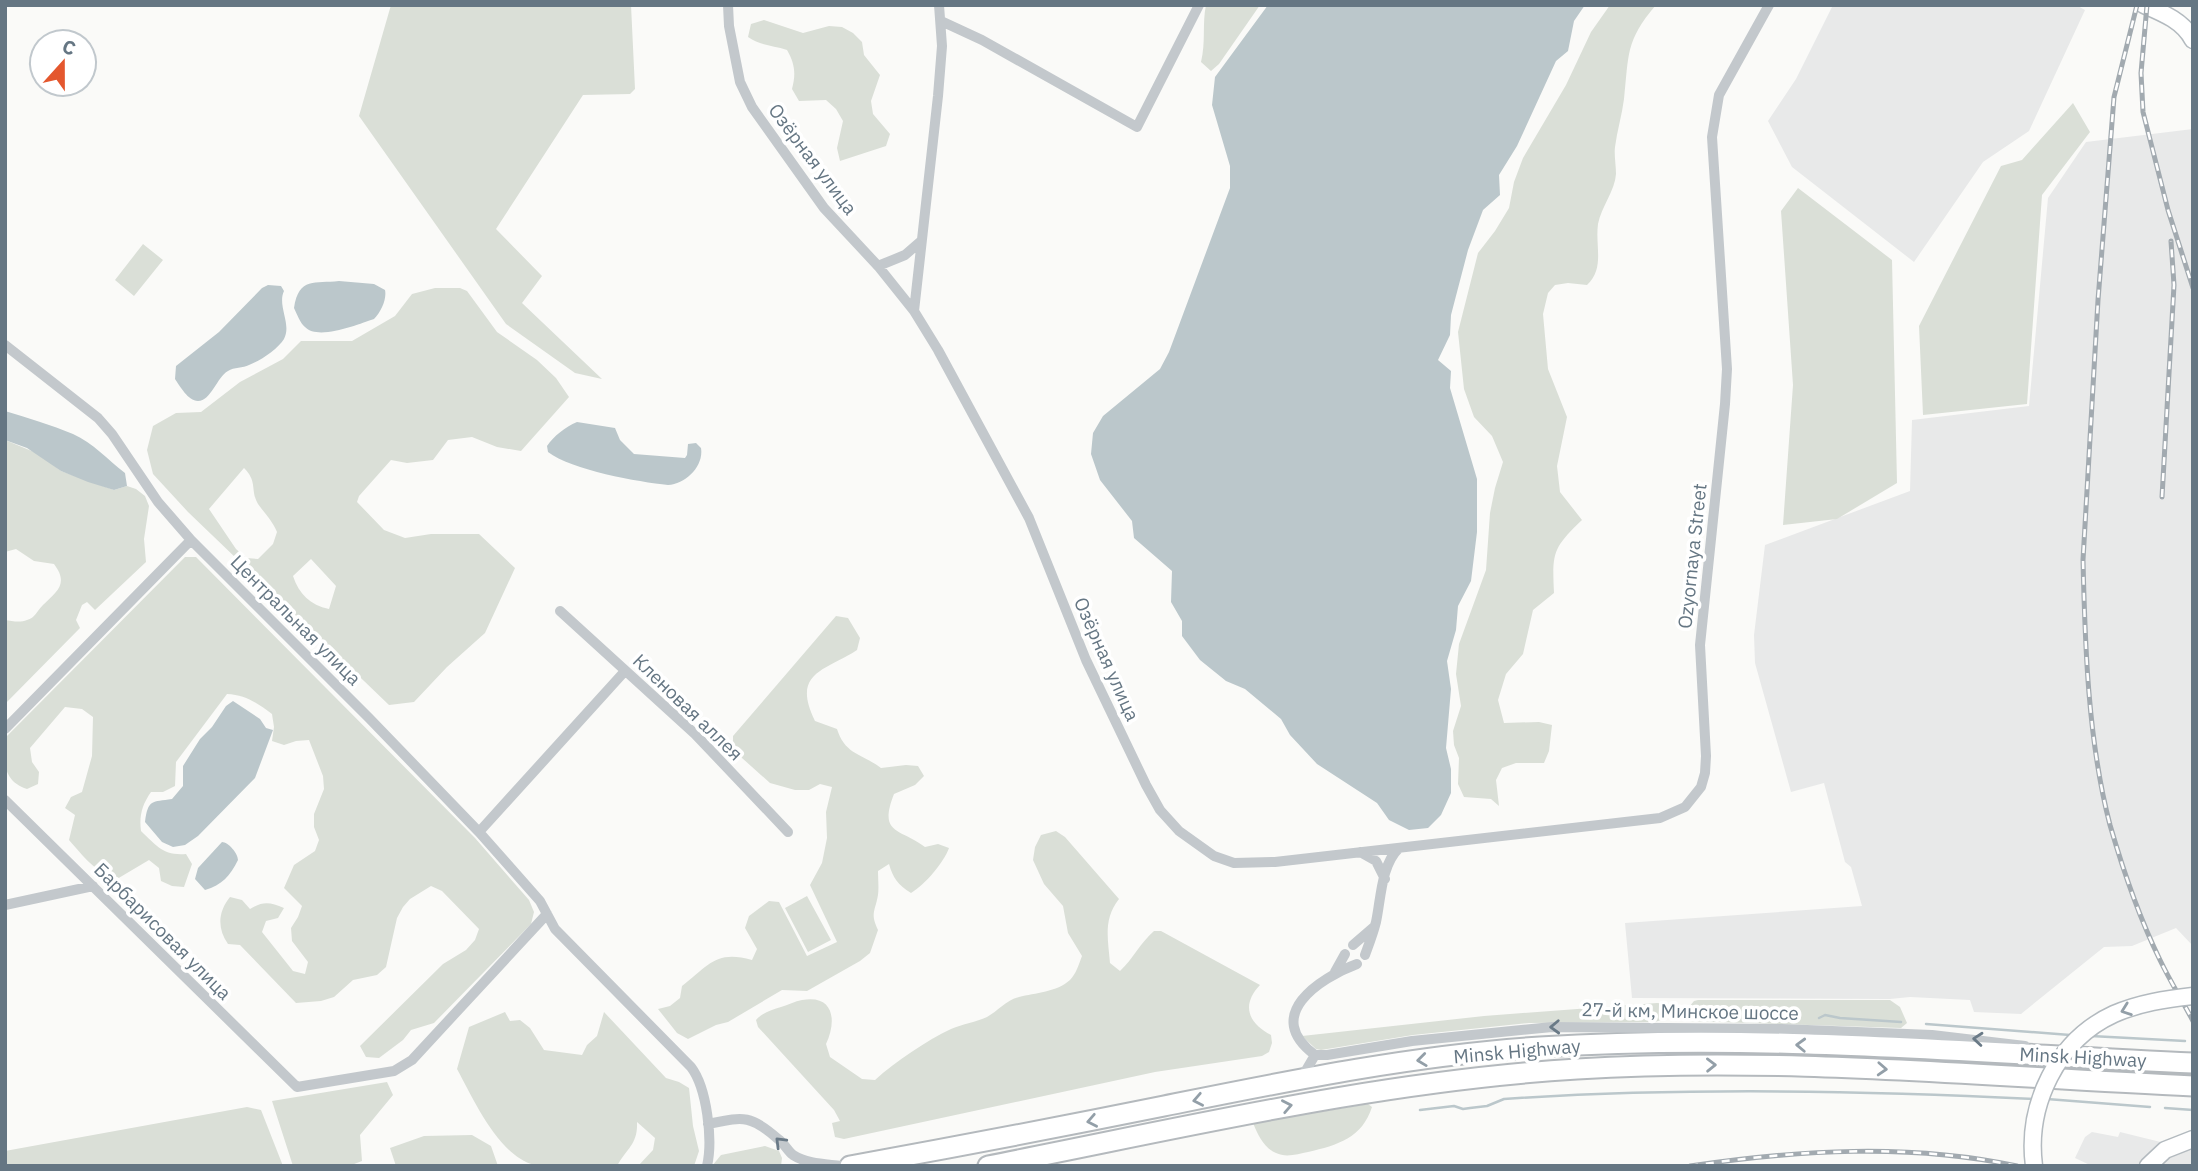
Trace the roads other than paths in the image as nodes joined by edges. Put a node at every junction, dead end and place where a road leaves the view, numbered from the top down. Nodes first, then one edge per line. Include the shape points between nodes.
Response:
1 (729, 5) edge
2 (939, 5) edge
3 (1199, 5) edge
4 (1769, 5) edge
5 (2144, 5) edge
6 (942, 21) junction
7 (2193, 40) edge
8 (920, 242) junction
9 (878, 266) junction
10 (914, 311) junction
11 (5, 345) edge
12 (191, 540) junction
13 (560, 611) dead end
14 (625, 671) junction
15 (5, 729) edge
16 (5, 800) edge
17 (479, 832) junction
18 (788, 832) dead end
19 (1399, 848) junction
20 (1360, 852) junction
21 (1385, 880) junction
22 (93, 886) junction
23 (5, 905) edge
24 (547, 914) junction
25 (1375, 926) junction
26 (1335, 972) junction
27 (2193, 996) edge
28 (1315, 1055) junction
29 (2094, 1058) junction
30 (2193, 1063) edge
31 (1301, 1079) junction
32 (2193, 1086) edge
33 (708, 1124) junction
34 (2193, 1139) edge
35 (707, 1166) edge
36 (841, 1166) edge
37 (850, 1166) edge
38 (988, 1166) edge
39 (2034, 1166) edge
40 (2148, 1166) edge

1 - 9 street, Озёрная улица via 740,82 752,107 824,208
2 - 6 street
3 - 6 street via 1137,127
4 - 19 street, Ozyornaya Street via 1719,95 1712,137 1727,369 1700,645 1706,756 1701,787 1685,807 1660,818
5 - 7 main road via 2179,23
6 - 8 street via 931,173
8 - 9 street via 905,255
8 - 10 street
9 - 10 street, Озёрная улица
10 - 20 street, Озёрная улица via 1029,518 1086,660 1160,810 1198,847 1234,863
11 - 12 street, Центральная улица via 97,418
12 - 15 street
12 - 17 street, Центральная улица
13 - 14 street, Кленовая аллея
14 - 17 street
14 - 18 street, Кленовая аллея via 695,734
16 - 22 street, Барбарисовая улица
17 - 24 street, Центральная улица
19 - 20 street, Ozyornaya Street
19 - 21 street
20 - 21 street via 1376,861
21 - 25 street
22 - 23 street
22 - 24 street, Барбарисовая улица via 297,1087 402,1068
24 - 33 street, Центральная улица via 555,929 691,1067
25 - 26 street via 1349,949
25 - 26 street via 1361,959
26 - 28 street via 1303,999 1293,1019 1296,1035
27 -> 39 main road, bridge via 2134,1006 2077,1039 2058,1062 2036,1110
29 -> 28 street, 27-й км, Минское шоссе via 1932,1035 1602,1027 1477,1033
28 - 31 street
29 - 30 highway, Minsk Highway
29 -> 31 highway, Minsk Highway via 1625,1043 1488,1051
31 -> 37 highway, Minsk Highway
38 -> 32 highway, Minsk Highway via 1414,1084 1589,1068 1705,1065
33 - 35 street
36 -> 33 street via 796,1156 752,1120
34 - 40 main road via 2165,1150

